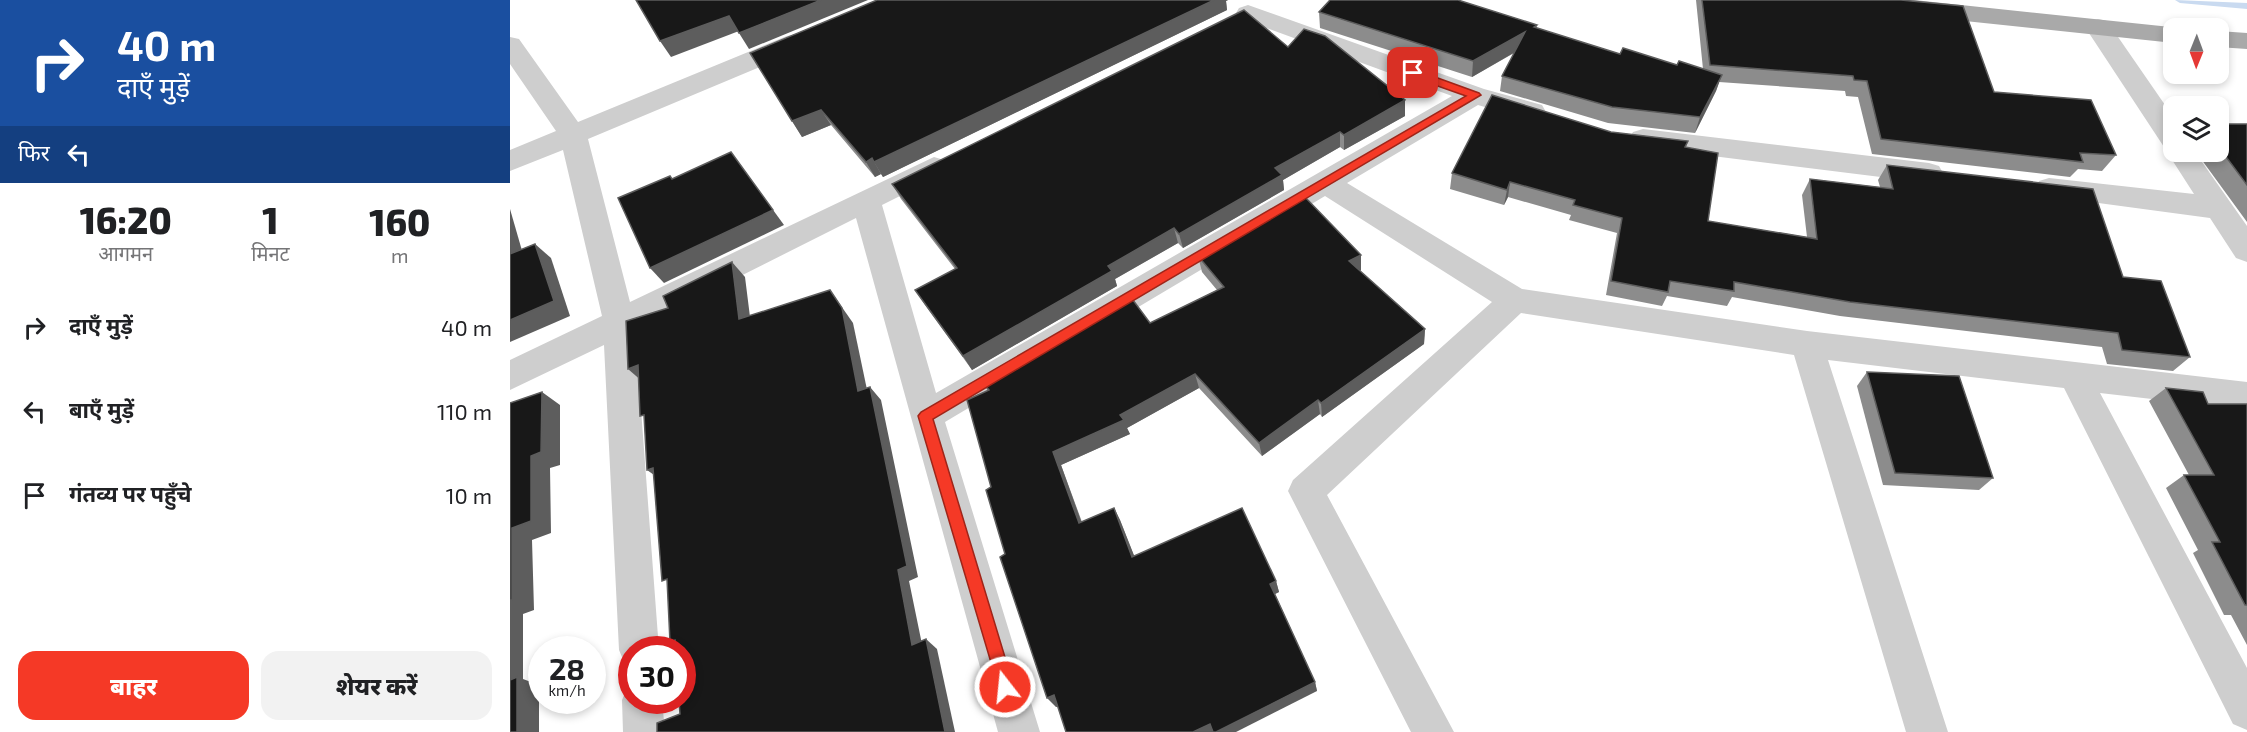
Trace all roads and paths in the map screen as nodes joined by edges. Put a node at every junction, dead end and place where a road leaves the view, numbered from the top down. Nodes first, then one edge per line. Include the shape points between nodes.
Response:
1 (1275, 0) edge
2 (1841, 0) edge
3 (2098, 27) junction
4 (820, 32) edge
5 (2163, 33) edge
6 (2229, 40) edge
7 (2247, 41) edge
8 (510, 45) edge
9 (1475, 95) junction
10 (1553, 118) edge
11 (2163, 119) edge
12 (573, 135) junction
13 (1620, 136) edge
14 (961, 154) edge
15 (510, 161) edge
16 (2188, 162) edge
17 (1949, 176) edge
18 (1324, 183) junction
19 (2019, 184) edge
20 (866, 201) junction
21 (2219, 208) junction
22 (2247, 250) edge
23 (1515, 300) junction
24 (619, 322) junction
25 (1807, 344) junction
26 (510, 376) edge
27 (2076, 377) junction
28 (2247, 396) edge
29 (926, 416) junction
30 (638, 636) edge
31 (2247, 711) edge
32 (643, 714) edge
33 (644, 732) edge
34 (1019, 732) edge
35 (1433, 732) edge
36 (1927, 732) edge

1 - 9 street via 1237,19
2 - 3 main road
3 - 5 main road
3 - 11 street
4 - 12 street
6 - 7 main road
8 - 12 street
9 - 10 street
9 - 18 street
12 - 15 street
12 - 24 street
13 - 17 street
14 - 20 street
16 - 21 street
18 - 23 street
18 - 29 street
19 - 21 street
20 - 24 street
20 - 29 street
21 - 22 street
23 - 25 street
23 - 35 street via 1306,492
24 - 26 street
24 - 30 street
25 - 27 street
25 - 36 street
27 - 28 street
27 - 31 street
29 - 34 street
32 - 33 street

